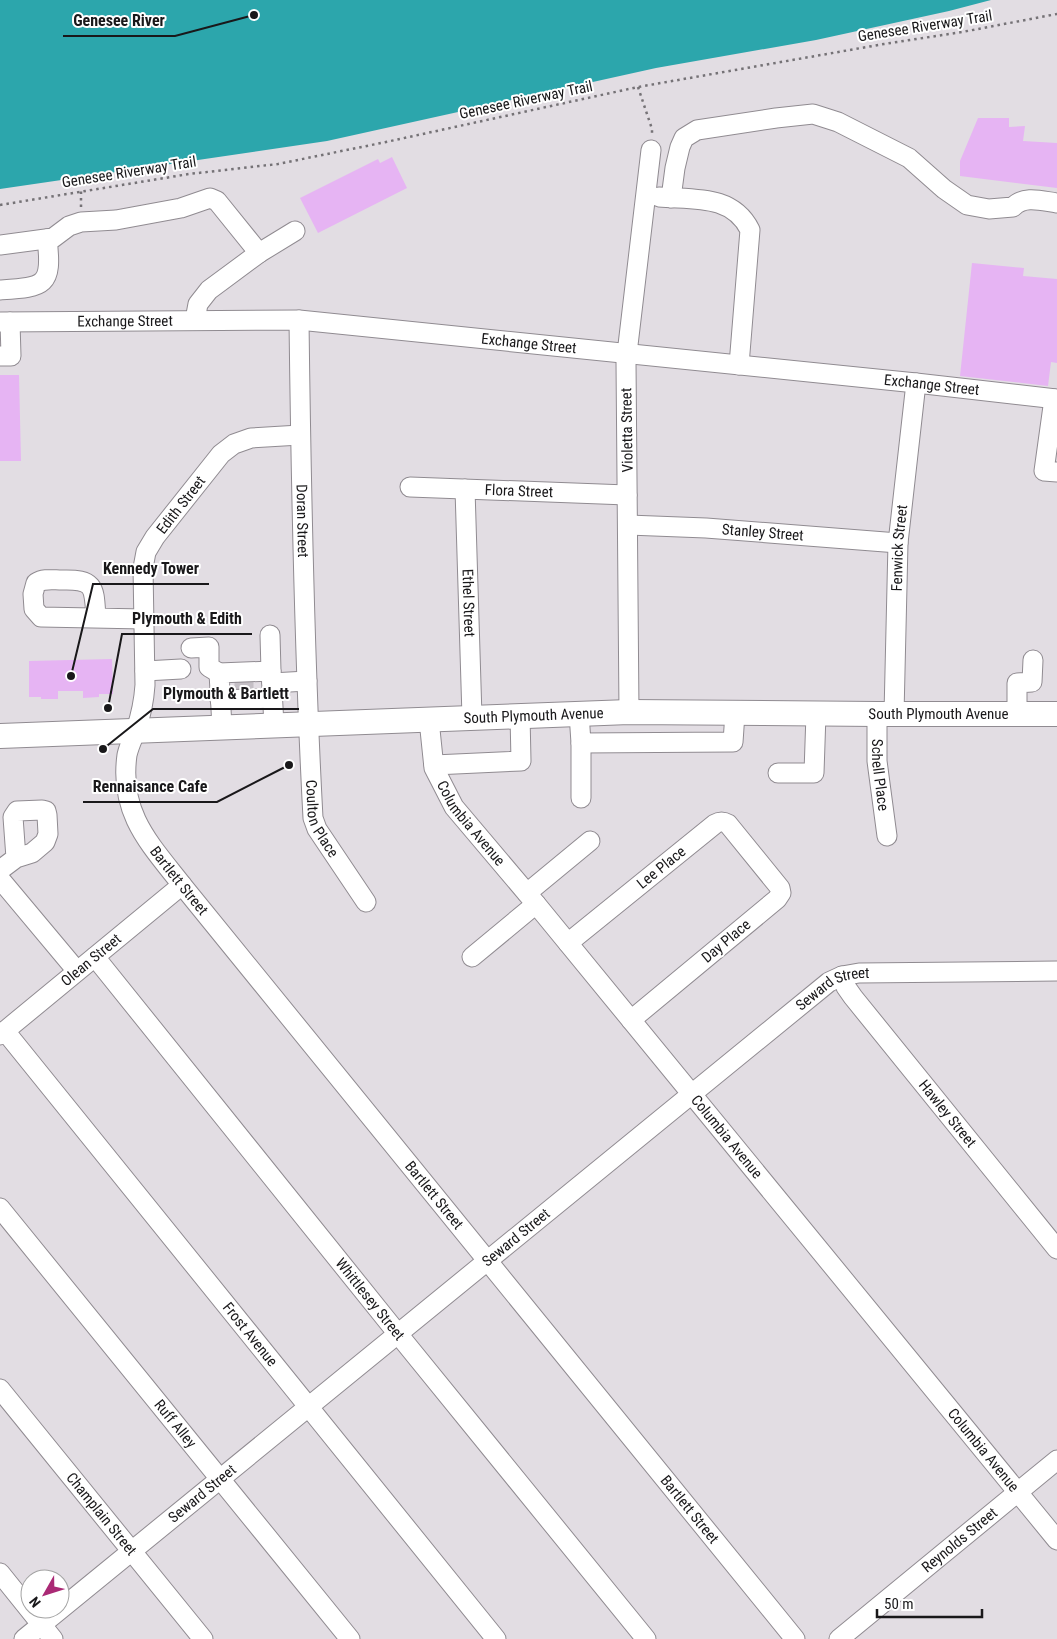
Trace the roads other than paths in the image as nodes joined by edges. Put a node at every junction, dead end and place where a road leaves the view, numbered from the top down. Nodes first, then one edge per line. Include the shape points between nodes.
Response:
1 (651, 150) road end
2 (646, 196) junction
3 (671, 198) junction
4 (1057, 203) edge
5 (295, 232) dead end
6 (47, 239) junction
7 (0, 245) edge
8 (259, 253) junction
9 (0, 290) edge
10 (195, 320) junction
11 (299, 320) junction
12 (5, 322) edge
13 (627, 353) junction
14 (0, 356) edge
15 (738, 365) junction
16 (916, 383) junction
17 (1056, 399) edge
18 (300, 434) junction
19 (1053, 439) edge
20 (1057, 472) edge
21 (410, 487) dead end
22 (464, 489) junction
23 (627, 494) junction
24 (628, 525) junction
25 (898, 543) junction
26 (96, 618) dead end
27 (144, 619) junction
28 (270, 635) dead end
29 (191, 648) dead end
30 (1032, 660) dead end
31 (181, 669) dead end
32 (145, 671) junction
33 (219, 673) junction
34 (307, 681) junction
35 (272, 684) junction
36 (244, 686) junction
37 (220, 700) junction
38 (629, 712) junction
39 (579, 713) junction
40 (735, 713) junction
41 (816, 714) junction
42 (886, 714) junction
43 (1017, 714) junction
44 (1057, 714) edge
45 (520, 715) junction
46 (472, 717) junction
47 (429, 720) junction
48 (308, 724) junction
49 (274, 725) junction
50 (222, 728) junction
51 (135, 731) junction
52 (3, 736) edge
53 (581, 743) junction
54 (434, 765) junction
55 (778, 774) dead end
56 (581, 798) dead end
57 (887, 836) dead end
58 (590, 841) dead end
59 (751, 853) joint
60 (16, 858) dead end
61 (0, 870) edge
62 (0, 879) edge
63 (182, 885) junction
64 (531, 899) junction
65 (366, 902) dead end
66 (568, 943) junction
67 (95, 957) junction
68 (472, 957) dead end
69 (1057, 971) edge
70 (77, 972) junction
71 (842, 976) junction
72 (631, 1020) junction
73 (2, 1033) edge
74 (691, 1094) junction
75 (0, 1208) edge
76 (1057, 1249) edge
77 (487, 1261) junction
78 (398, 1334) junction
79 (0, 1389) edge
80 (308, 1407) junction
81 (1057, 1460) edge
82 (220, 1480) junction
83 (1018, 1492) junction
84 (1057, 1540) edge
85 (132, 1551) junction
86 (0, 1573) edge
87 (47, 1632) edge
88 (24, 1639) edge
89 (203, 1639) edge
90 (350, 1639) edge
91 (496, 1639) edge
92 (646, 1639) edge
93 (795, 1639) edge
94 (840, 1639) edge

1 - 2 street, Violetta Street
2 - 3 street
2 - 13 street, Violetta Street
3 - 4 street via 680,147 684,138 697,130 813,114 838,122 909,158 967,205 989,209 1013,207 1024,200
3 - 15 street via 716,201 734,209 750,230
5 - 8 street
6 - 7 street
6 - 8 street via 81,222 116,220 181,208 210,198 217,201
6 - 9 street via 49,266 42,282 32,287
8 - 10 street via 205,294 198,304
10 - 11 street, Exchange Street
10 - 12 street, Exchange Street
11 - 13 street, Exchange Street
11 - 18 street, Doran Street
12 - 14 street via 11,356
13 - 15 street, Exchange Street
13 - 23 street, Violetta Street
15 - 16 street, Exchange Street
16 - 17 street, Exchange Street
16 - 25 street, Fenwick Street
17 - 19 street
18 - 27 street, Edith Street via 251,438 234,444 221,454 146,552 142,568
18 - 34 street, Doran Street
19 - 20 street via 1044,470
21 - 22 street, Flora Street
22 - 23 street, Flora Street
22 - 46 street, Ethel Street
23 - 24 street, Violetta Street
24 - 25 street, Stanley Street
24 - 38 street, Violetta Street
25 - 42 street, Fenwick Street
26 - 27 street
27 - 32 street, Edith Street
28 - 35 street
29 - 33 street via 210,647 209,667
30 - 43 street via 1032,682 1017,683
31 - 32 street
32 - 51 street, Edith Street via 144,699
33 - 36 street
33 - 37 street
34 - 35 street
34 - 48 street, Doran Street
35 - 36 street
35 - 36 street
35 - 49 street
36 - 37 street
37 - 50 street
38 - 39 main road, South Plymouth Avenue
38 - 40 main road, South Plymouth Avenue
39 - 45 main road, South Plymouth Avenue
39 - 53 street
40 - 41 main road, South Plymouth Avenue
40 - 53 street via 733,742
41 - 42 main road, South Plymouth Avenue
41 - 55 street via 814,773
42 - 43 main road, South Plymouth Avenue
42 - 57 street, Schell Place via 877,760
43 - 44 main road, South Plymouth Avenue
45 - 46 main road, South Plymouth Avenue
45 - 54 street via 521,760
46 - 47 main road, South Plymouth Avenue
47 - 48 main road, South Plymouth Avenue
47 - 54 street, Columbia Avenue
48 - 49 main road, South Plymouth Avenue
48 - 65 street, Coulton Place via 315,824
49 - 50 main road, South Plymouth Avenue
50 - 51 main road, South Plymouth Avenue
51 - 52 main road, South Plymouth Avenue
51 - 63 street, Bartlett Street via 127,755 131,810 143,834
53 - 56 street
54 - 64 street, Columbia Avenue via 454,807
58 - 64 street
59 - 66 street, Lee Place via 728,824 719,821
59 - 72 street, Day Place via 780,888 777,899
60 - 61 street
62 - 70 street
63 - 67 street, Olean Street
63 - 77 street, Bartlett Street
64 - 66 street, Columbia Avenue
64 - 68 street
66 - 72 street, Columbia Avenue
67 - 70 street, Olean Street
67 - 78 street, Whittlesey Street
69 - 71 street, Seward Street via 859,973
70 - 73 street, Olean Street
71 - 74 street, Seward Street via 823,986
71 - 76 street, Hawley Street via 853,997
72 - 74 street, Columbia Avenue
73 - 80 street, Frost Avenue
74 - 77 street, Seward Street
74 - 83 street, Columbia Avenue
75 - 82 street, Ruff Alley
77 - 78 street, Seward Street
77 - 93 street, Bartlett Street
78 - 80 street, Seward Street
78 - 92 street, Whittlesey Street
79 - 85 street, Champlain Street
80 - 82 street, Seward Street
80 - 91 street, Frost Avenue
81 - 83 street, Reynolds Street
82 - 85 street, Seward Street
82 - 90 street, Ruff Alley
83 - 84 street, Columbia Avenue
83 - 94 street, Reynolds Street
85 - 87 street, Seward Street
85 - 89 street, Champlain Street
86 - 87 street
87 - 88 street, Seward Street

